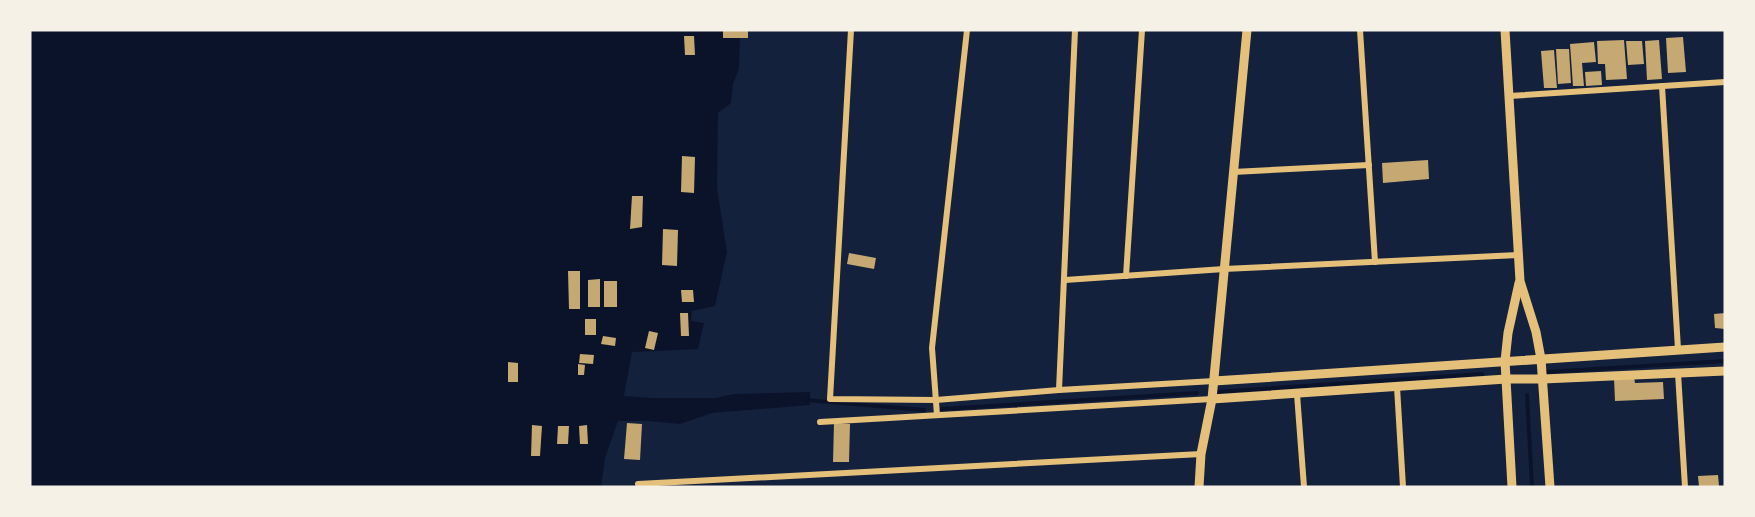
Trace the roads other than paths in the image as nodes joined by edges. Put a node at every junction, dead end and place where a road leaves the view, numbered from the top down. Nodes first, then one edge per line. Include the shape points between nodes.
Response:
1 (851, 30) edge
2 (967, 30) edge
3 (1075, 30) edge
4 (1142, 30) edge
5 (1247, 30) edge
6 (1360, 30) edge
7 (1505, 30) edge
8 (1725, 82) edge
9 (1662, 86) junction
10 (1509, 96) junction
11 (1369, 165) junction
12 (1233, 172) junction
13 (1518, 255) junction
14 (1375, 262) junction
15 (1224, 269) junction
16 (1126, 276) junction
17 (1065, 280) junction
18 (1520, 281) junction
19 (1725, 347) edge
20 (1678, 349) junction
21 (1541, 359) junction
22 (1505, 361) junction
23 (1725, 371) edge
24 (1678, 373) junction
25 (1506, 379) junction
26 (1542, 379) junction
27 (1214, 381) junction
28 (1397, 387) junction
29 (1059, 390) junction
30 (1297, 394) junction
31 (1212, 399) junction
32 (936, 400) junction
33 (937, 415) junction
34 (820, 422) dead end
35 (1201, 454) junction
36 (638, 484) dead end
37 (1198, 487) edge
38 (1304, 487) edge
39 (1403, 487) edge
40 (1512, 487) edge
41 (1550, 487) edge
42 (1685, 487) edge

1 - 32 street via 830,399
2 - 32 street via 932,348
3 - 17 street
4 - 16 street
5 - 12 street
6 - 11 street
7 - 10 street
8 - 9 street
9 - 10 street
9 - 20 street
10 - 13 street
11 - 12 street
11 - 14 street
12 - 15 street
13 - 14 street
13 - 18 street
14 - 15 street
15 - 16 street
15 - 27 street
16 - 17 street
17 - 29 street
18 - 21 street
18 - 22 street
19 - 20 street
20 - 21 street
21 - 22 street
21 - 26 street
22 - 25 street
22 - 27 street
23 - 24 street
24 - 26 street
24 - 42 street
25 - 26 street
25 - 28 street
25 - 40 street
26 - 41 street
27 - 29 street
27 - 31 street
28 - 30 street
28 - 39 street
29 - 32 street
30 - 31 street
30 - 38 street
31 - 33 street
31 - 35 street
32 - 33 street
33 - 34 street
35 - 36 street
35 - 37 street

